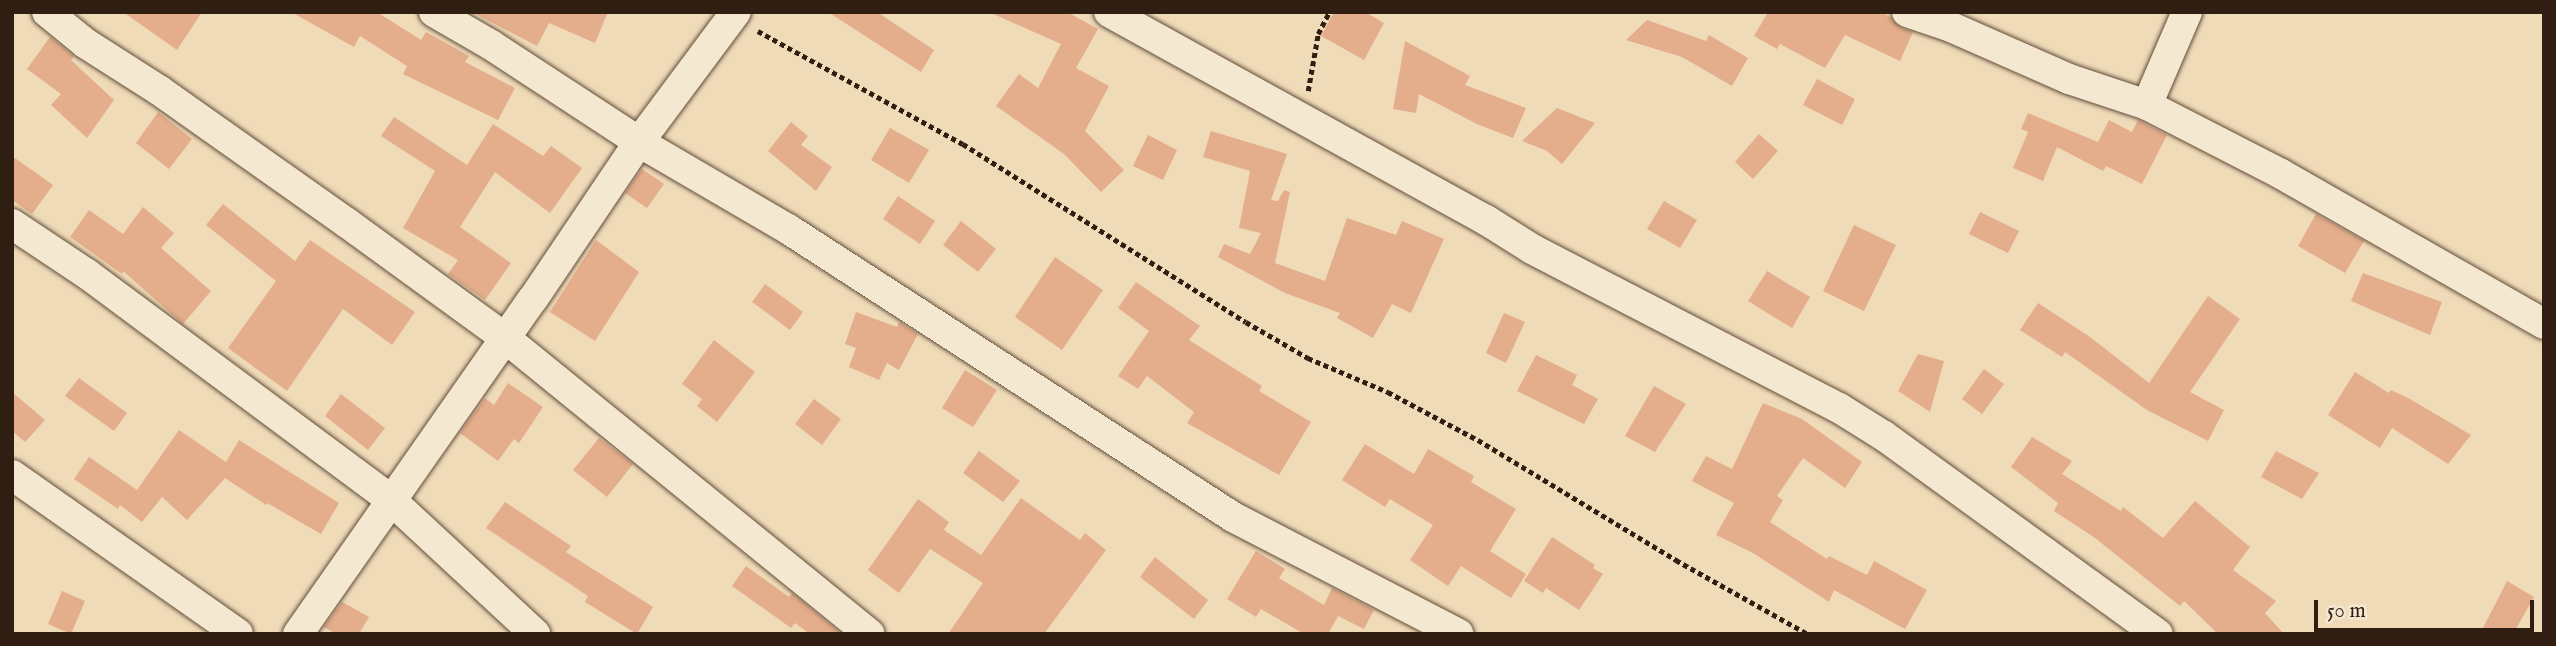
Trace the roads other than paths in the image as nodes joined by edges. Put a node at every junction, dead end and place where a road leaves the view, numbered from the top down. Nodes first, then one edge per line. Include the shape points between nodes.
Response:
1 (47, 12) edge
2 (433, 12) edge
3 (1109, 12) edge
4 (1907, 12) edge
5 (2187, 12) edge
6 (735, 14) edge
7 (2147, 105) junction
8 (639, 142) junction
9 (12, 224) edge
10 (2544, 324) edge
11 (504, 337) junction
12 (12, 475) edge
13 (391, 500) junction
14 (238, 634) edge
15 (298, 634) edge
16 (536, 634) edge
17 (870, 634) edge
18 (1459, 634) edge
19 (2158, 634) edge

1 - 11 street
2 - 8 street
3 - 19 street via 1532,249 1839,408
4 - 7 street via 2068,79
5 - 7 street
6 - 8 street
7 - 10 street via 2281,174
8 - 11 street
8 - 18 street via 788,229 1233,517
9 - 13 street via 88,274
11 - 13 street
11 - 17 street
12 - 14 street
13 - 15 street
13 - 16 street

